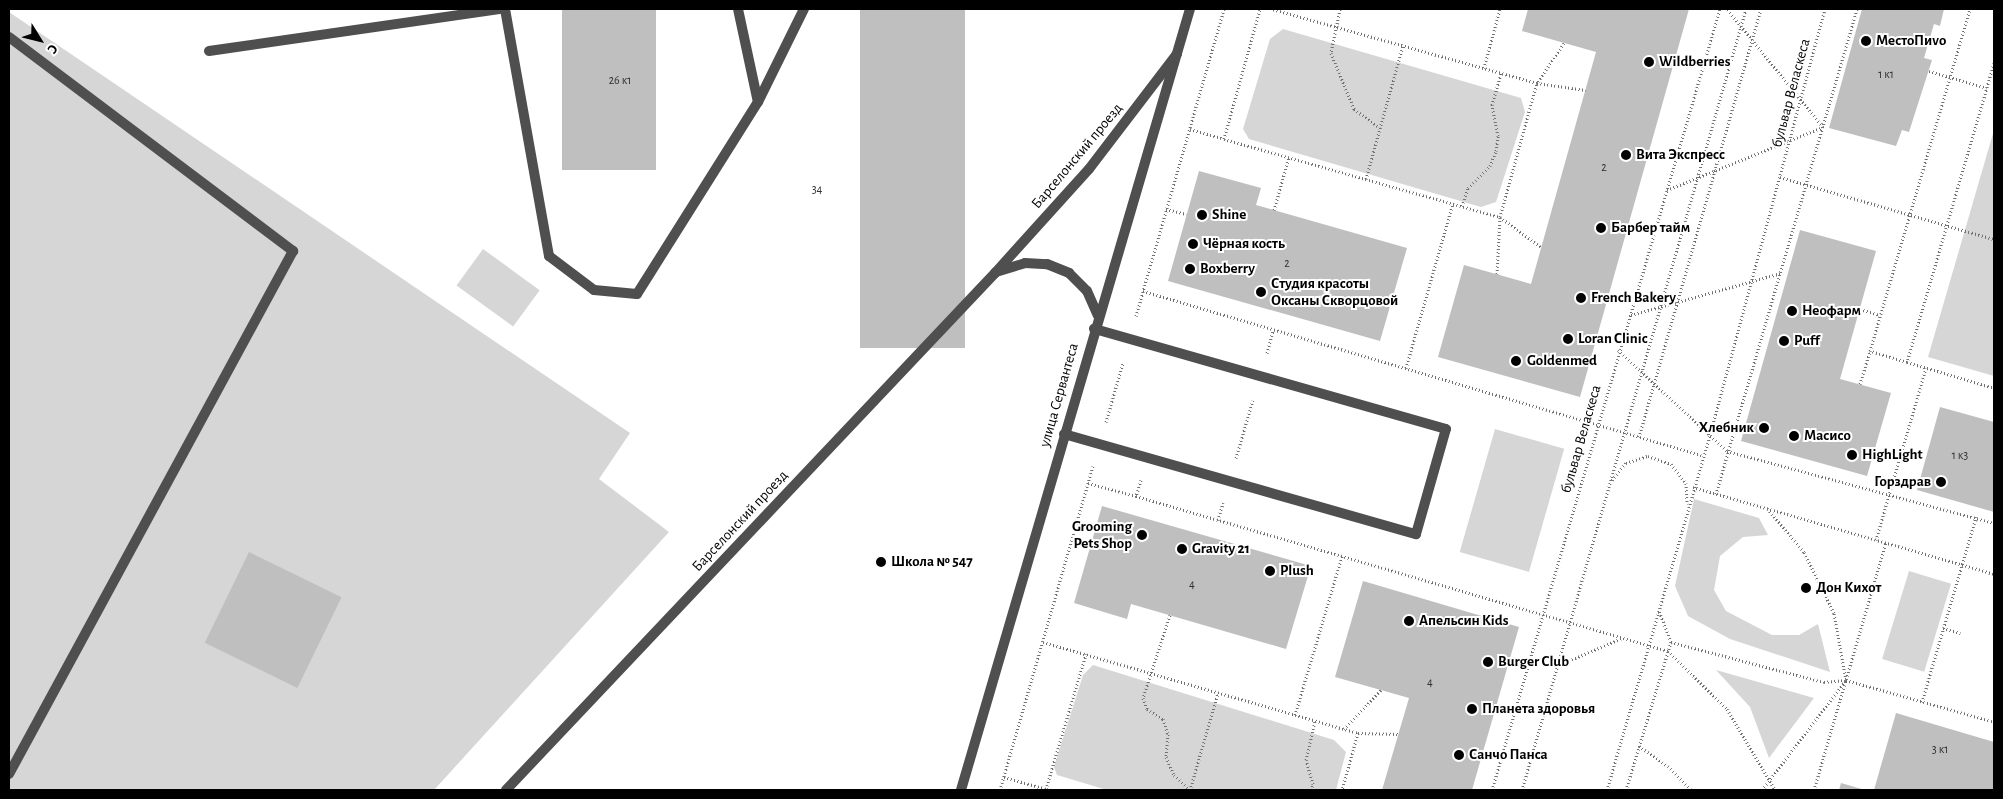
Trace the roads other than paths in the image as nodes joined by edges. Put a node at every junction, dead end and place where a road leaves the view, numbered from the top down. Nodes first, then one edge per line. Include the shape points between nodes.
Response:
1 (503, 9) edge
2 (738, 9) edge
3 (804, 9) edge
4 (1190, 9) edge
5 (9, 37) edge
6 (209, 52) dead end
7 (1177, 54) junction
8 (758, 102) junction
9 (995, 272) junction
10 (1098, 316) junction
11 (1094, 329) junction
12 (1064, 434) junction
13 (9, 774) edge
14 (506, 790) edge
15 (961, 790) edge

1 - 6 street
1 - 8 street via 549,256 594,290 637,294
2 - 8 street
3 - 8 street
4 - 7 street, улица Сервантеса
5 - 13 street via 293,250
7 - 9 street, Барселонский проезд via 1089,170
7 - 10 street, улица Сервантеса
9 - 10 street, Барселонский проезд via 1025,263 1062,270 1087,291
9 - 14 street, Барселонский проезд
10 - 11 street, улица Сервантеса
11 - 12 street, улица Сервантеса
11 - 12 street via 1446,429 1416,534
12 - 15 street, улица Сервантеса

